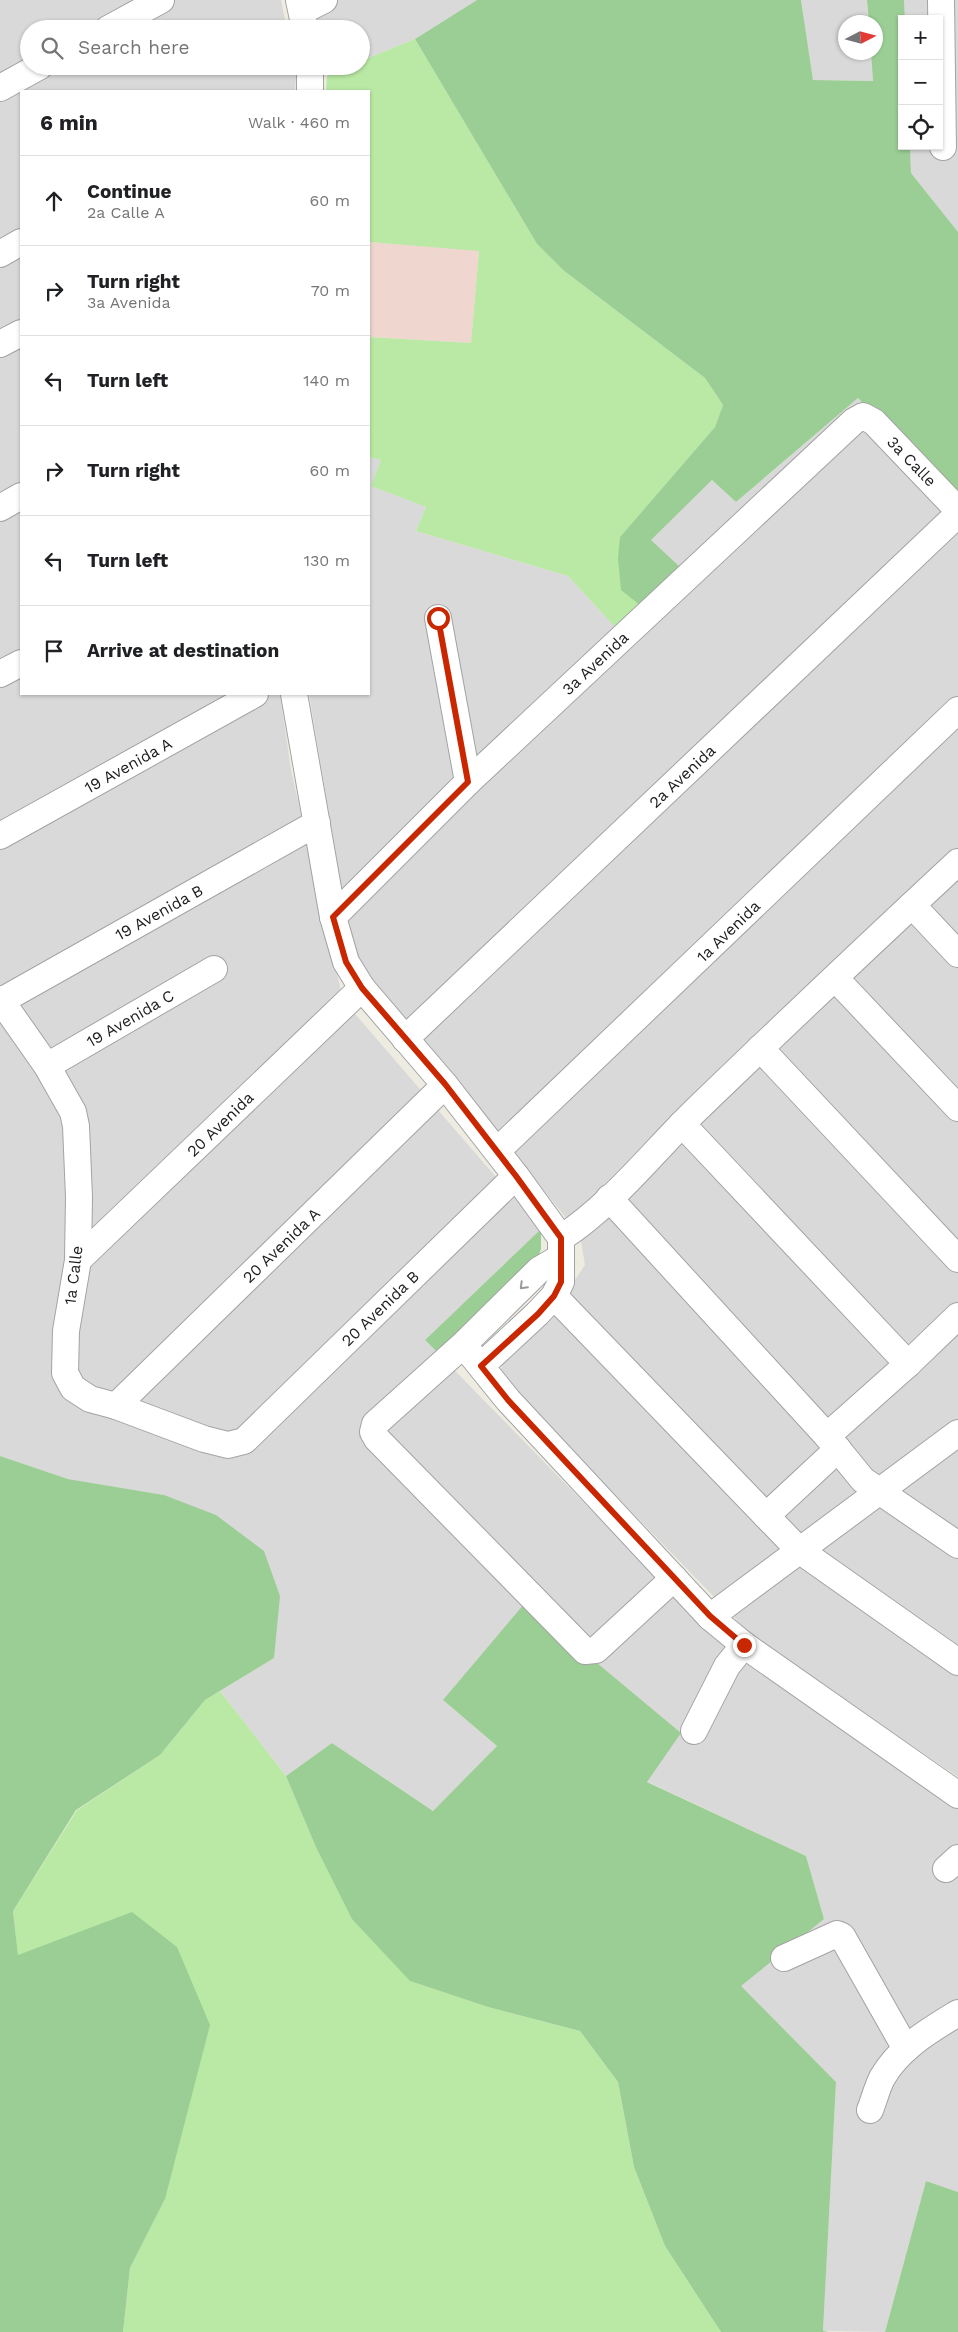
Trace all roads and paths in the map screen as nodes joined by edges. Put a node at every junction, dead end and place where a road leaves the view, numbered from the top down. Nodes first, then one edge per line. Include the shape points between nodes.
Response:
1 (161, 0) edge
2 (941, 0) edge
3 (124, 20) edge
4 (24, 75) edge
5 (0, 88) edge
6 (942, 105) edge
7 (20, 243) edge
8 (0, 254) edge
9 (20, 333) edge
10 (0, 344) edge
11 (863, 416) joint
12 (20, 497) edge
13 (0, 508) edge
14 (958, 510) edge
15 (958, 514) edge
16 (438, 618) dead end
17 (20, 664) edge
18 (0, 674) edge
19 (253, 695) edge
20 (294, 695) edge
21 (958, 710) edge
22 (468, 782) junction
23 (317, 823) junction
24 (0, 836) edge
25 (958, 862) edge
26 (912, 905) junction
27 (333, 917) junction
28 (958, 954) edge
29 (214, 969) dead end
30 (836, 978) junction
31 (362, 988) junction
32 (0, 1000) edge
33 (405, 1039) junction
34 (760, 1048) junction
35 (47, 1066) junction
36 (445, 1084) junction
37 (958, 1108) edge
38 (682, 1124) junction
39 (497, 1151) junction
40 (516, 1176) junction
41 (609, 1198) junction
42 (561, 1248) junction
43 (958, 1259) edge
44 (78, 1260) junction
45 (554, 1296) junction
46 (958, 1316) edge
47 (463, 1345) junction
48 (908, 1364) junction
49 (481, 1366) junction
50 (116, 1406) junction
51 (958, 1433) edge
52 (244, 1441) joint
53 (832, 1442) junction
54 (881, 1492) junction
55 (766, 1516) junction
56 (958, 1545) edge
57 (799, 1550) junction
58 (674, 1578) junction
59 (710, 1616) junction
60 (744, 1645) junction
61 (958, 1662) edge
62 (694, 1731) dead end
63 (955, 1787) edge
64 (784, 1958) dead end
65 (958, 2013) edge
66 (906, 2049) junction
67 (870, 2110) dead end

1 - 3 street
2 - 6 street
4 - 5 street
7 - 8 street
9 - 10 street
11 - 14 street, 3a Calle via 874,422
11 - 22 street, 3a Avenida via 854,420
12 - 13 street
15 - 33 street, 2a Avenida
16 - 22 street
17 - 18 street
19 - 24 street, 19 Avenida A
20 - 23 street
21 - 39 street, 1a Avenida
22 - 27 street, 3a Avenida
23 - 27 street
23 - 32 street, 19 Avenida B
25 - 26 street
26 - 28 street
26 - 30 street
27 - 31 street via 346,962
29 - 35 street, 19 Avenida C
30 - 34 street
30 - 37 street
31 - 33 street
31 - 44 street, 20 Avenida
32 - 35 street, 1a Calle
33 - 36 street
34 - 38 street
34 - 43 street
35 - 44 street, 1a Calle via 76,1126
36 - 39 street
36 - 50 street, 20 Avenida A
38 - 41 street
38 - 48 street
39 - 40 street
40 - 42 street
40 - 52 street, 20 Avenida B
41 - 42 street
41 - 53 street
42 - 45 street via 561,1282
42 -> 47 street
44 - 50 street, 1a Calle via 66,1331 65,1374 73,1388 90,1399
45 - 49 street
45 - 55 street
46 - 48 street
47 - 49 street
47 - 58 street via 375,1424 373,1432 377,1439 585,1651 596,1650
48 - 53 street
49 - 58 street via 508,1400
50 - 52 street, 1a Calle via 228,1446
51 - 54 street
53 - 54 street via 863,1480
53 - 55 street
54 - 56 street
54 - 57 street
55 - 57 street
57 - 59 street
57 - 61 street
58 - 59 street
59 - 60 street
60 - 62 street via 727,1666
60 - 63 street
64 - 66 street via 837,1934 842,1936
65 - 66 street
66 - 67 street via 883,2078

